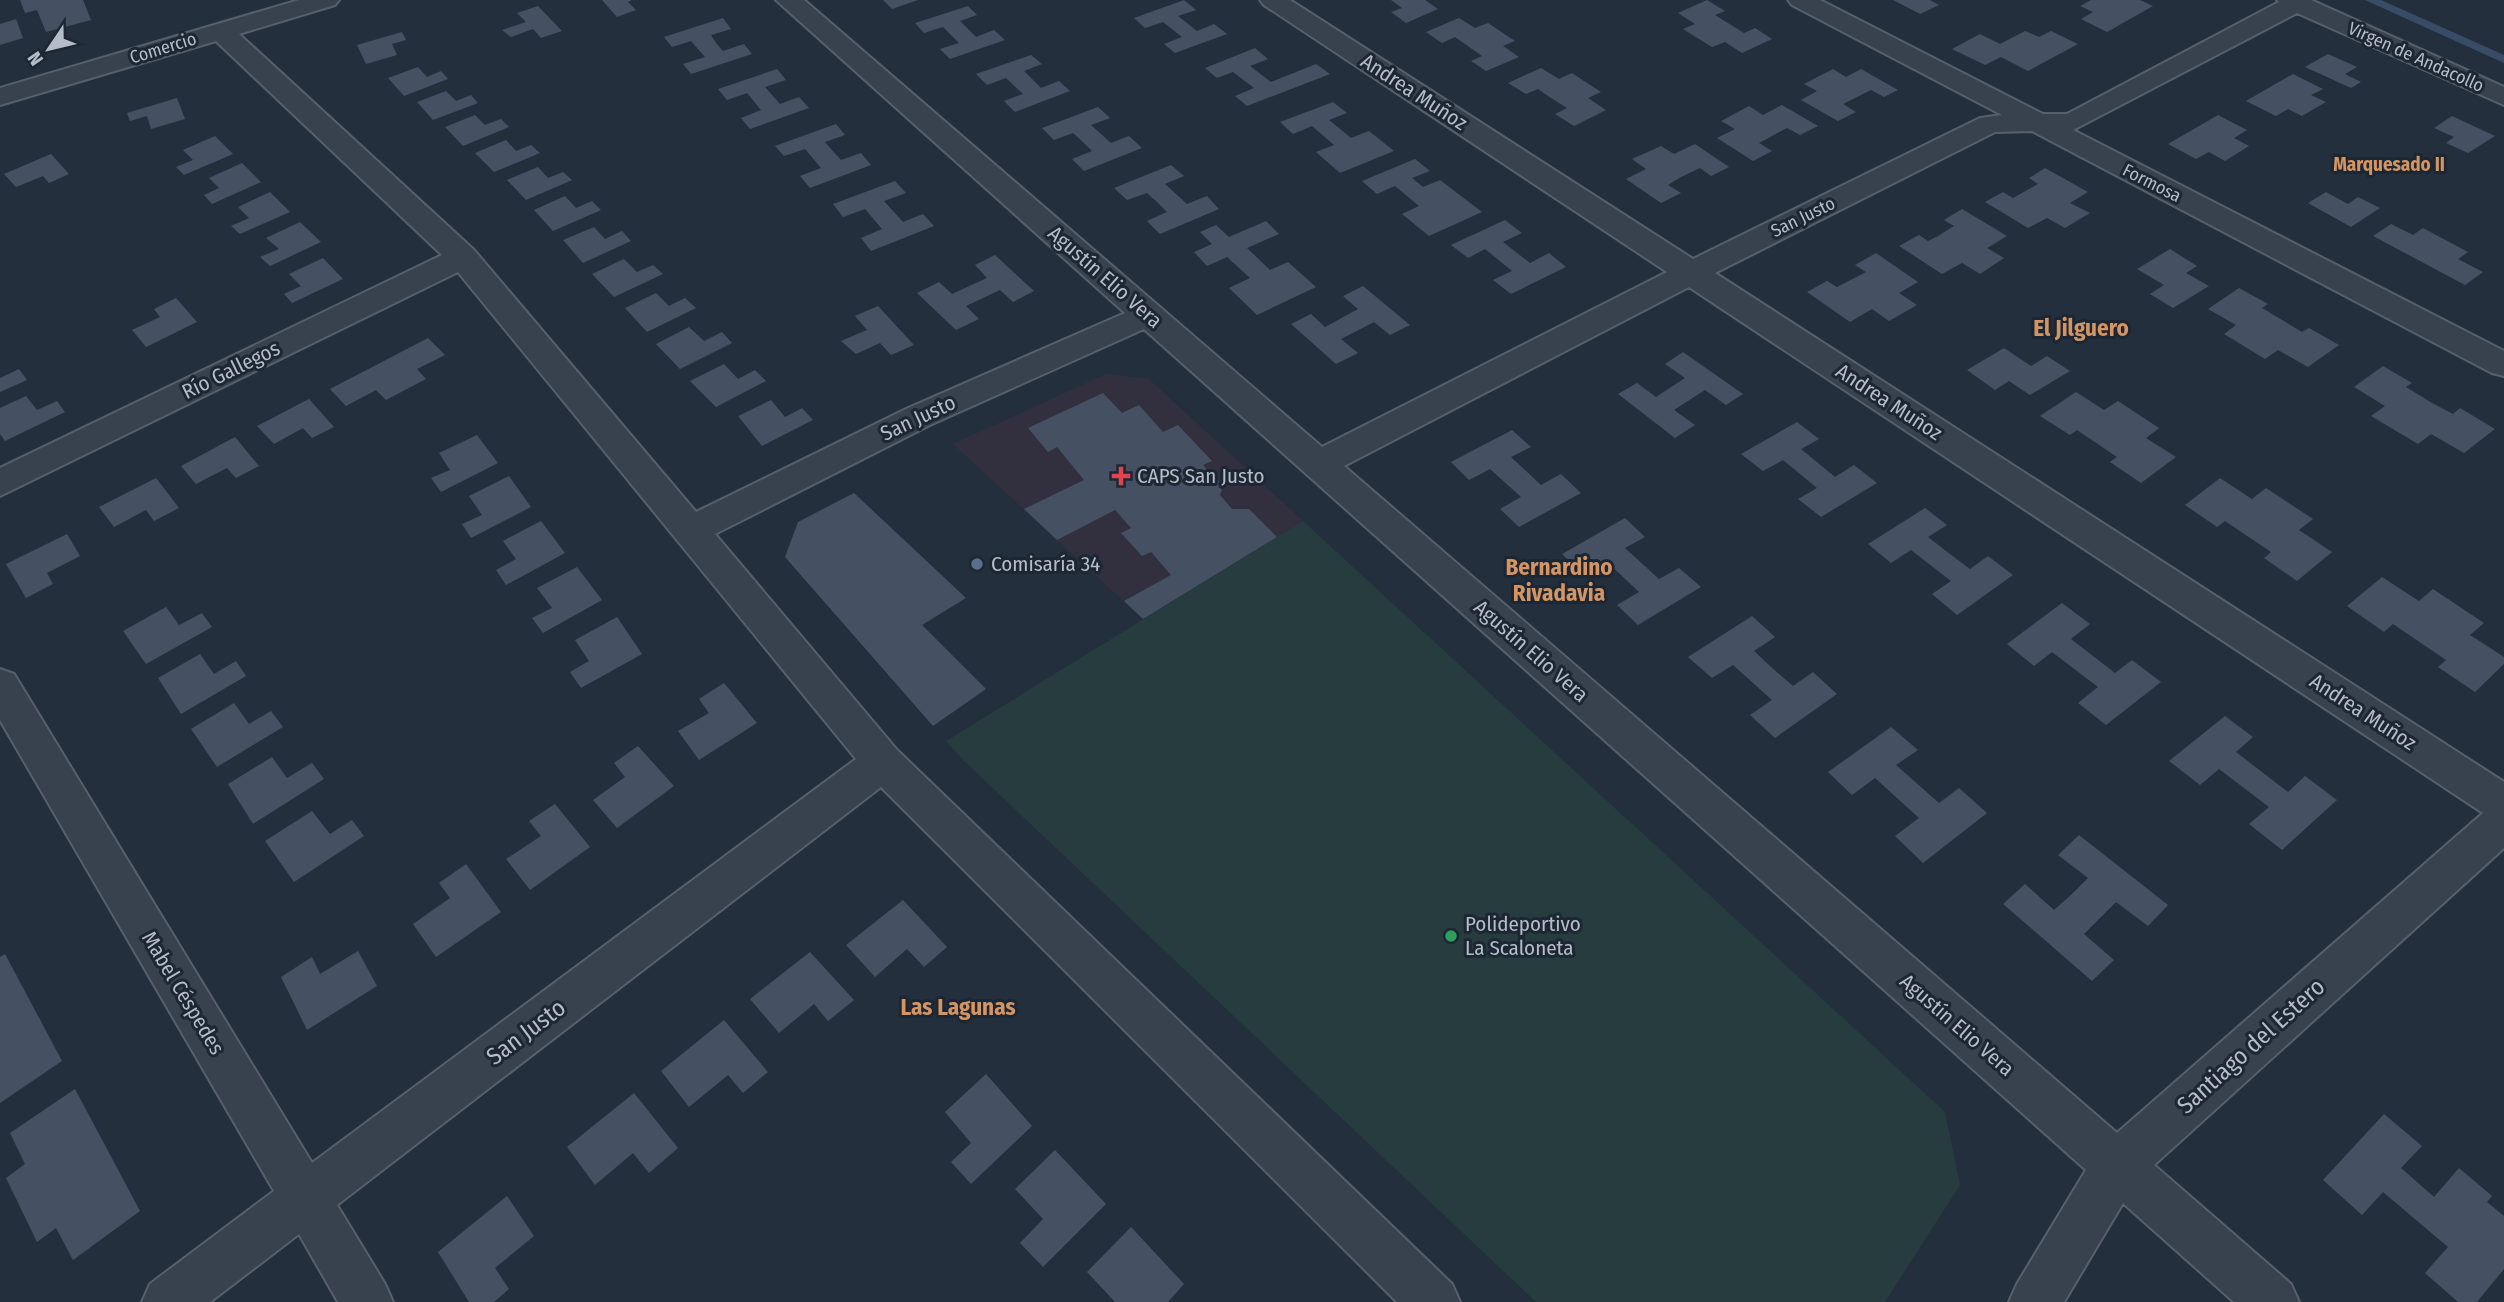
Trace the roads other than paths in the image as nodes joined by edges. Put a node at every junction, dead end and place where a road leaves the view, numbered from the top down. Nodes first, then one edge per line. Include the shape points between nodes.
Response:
1 (326, 0) edge
2 (789, 0) edge
3 (1273, 0) edge
4 (1801, 0) edge
5 (2293, 1) edge
6 (220, 32) junction
7 (0, 97) edge
8 (2504, 97) edge
9 (2037, 122) junction
10 (463, 257) junction
11 (1691, 273) junction
12 (1148, 315) junction
13 (2504, 365) edge
14 (1318, 464) junction
15 (0, 483) edge
16 (691, 530) junction
17 (0, 685) edge
18 (883, 762) junction
19 (2504, 804) edge
20 (2504, 821) edge
21 (2118, 1166) junction
22 (305, 1199) junction
23 (168, 1302) edge
24 (367, 1302) edge
25 (1434, 1302) edge
26 (2035, 1302) edge
27 (2273, 1302) edge

1 - 6 street, Comercio
2 - 12 street, Agustín Elio Vera
3 - 11 street, Andrea Muñoz
4 - 9 street, Formosa
5 - 8 street, Virgen de Andacollo
5 - 9 street, San Justo via 2072,122
6 - 7 street, Comercio
6 - 10 street
9 - 11 street, San Justo via 1990,124
9 - 13 street, Formosa
10 - 15 street, Río Gallegos
10 - 16 street
11 - 14 street, San Justo
11 - 19 street, Andrea Muñoz
12 - 14 street, Agustín Elio Vera
12 - 16 street, San Justo via 918,417
14 - 21 street, Agustín Elio Vera
16 - 18 street
17 - 22 street, Mabel Céspedes
18 - 22 street, San Justo
18 - 25 street
20 - 21 street, Santiago del Estero
21 - 26 street, Santiago del Estero
21 - 27 street, Agustín Elio Vera
22 - 23 street, San Justo
22 - 24 street, Mabel Céspedes

